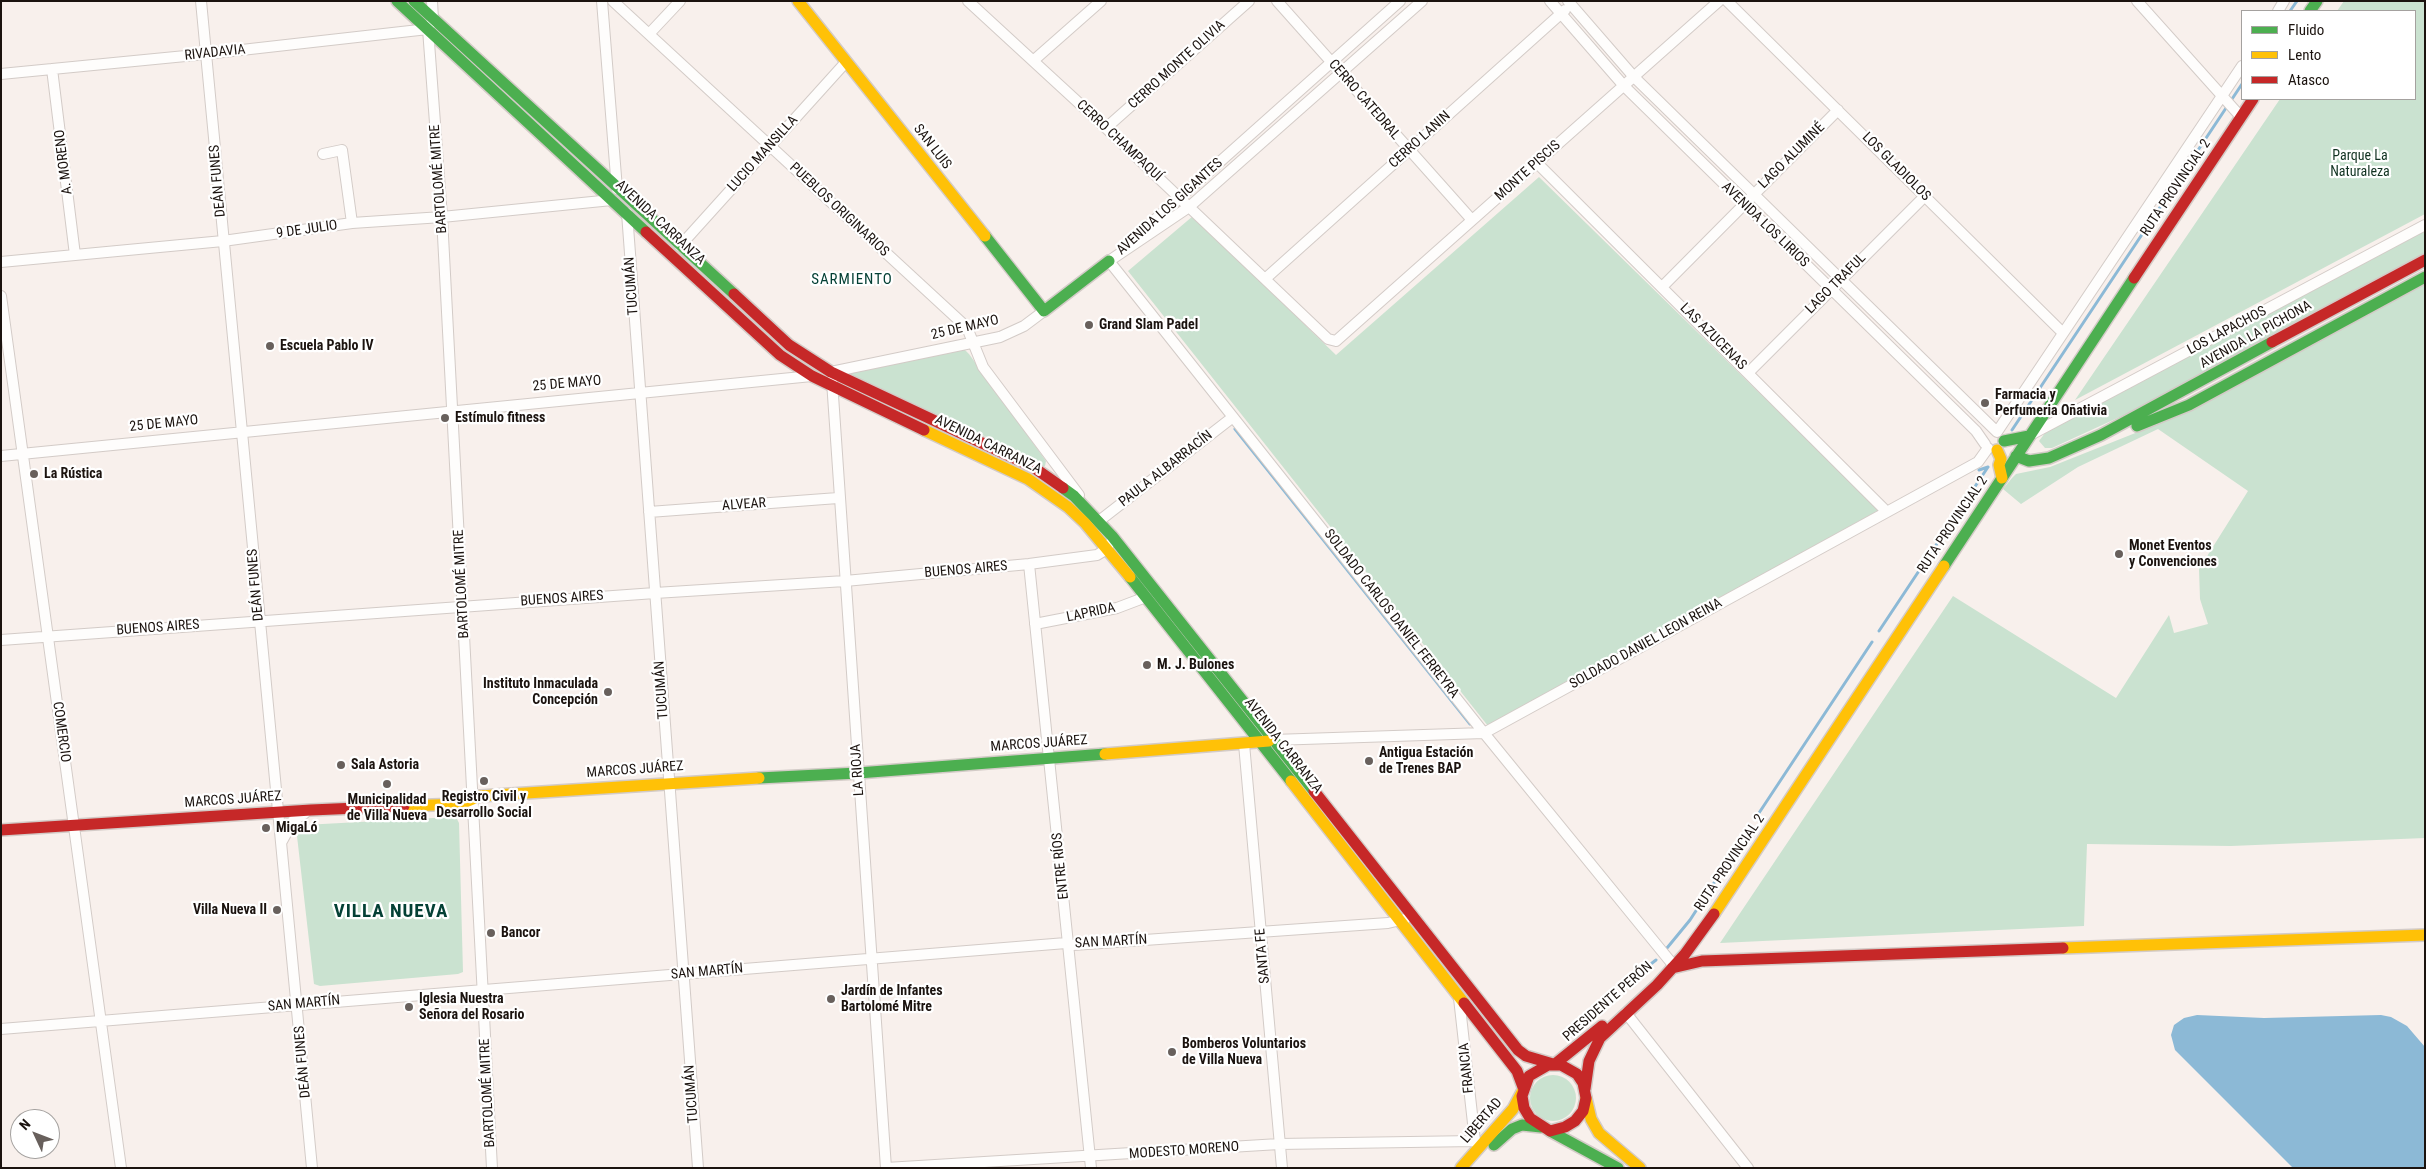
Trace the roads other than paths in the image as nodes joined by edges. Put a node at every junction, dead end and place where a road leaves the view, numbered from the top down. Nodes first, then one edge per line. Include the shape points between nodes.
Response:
1 (201, 1) edge
2 (397, 1) edge
3 (414, 1) edge
4 (432, 1) edge
5 (602, 1) edge
6 (613, 1) edge
7 (680, 1) edge
8 (798, 1) edge
9 (968, 1) edge
10 (1101, 1) edge
11 (1248, 1) edge
12 (1277, 1) edge
13 (1400, 1) edge
14 (1422, 1) edge
15 (1550, 1) edge
16 (1719, 1) edge
17 (1728, 1) edge
18 (2137, 1) edge
19 (1572, 2) edge
20 (1561, 14) junction
21 (431, 24) junction
22 (649, 34) junction
23 (206, 54) junction
24 (1033, 61) junction
25 (846, 62) junction
26 (1332, 62) junction
27 (2241, 68) edge
28 (52, 69) junction
29 (1341, 73) junction
30 (1, 74) edge
31 (1634, 77) junction
32 (1624, 86) junction
33 (2223, 97) junction
34 (2252, 100) edge
35 (1838, 110) junction
36 (2241, 117) junction
37 (1106, 128) junction
38 (770, 146) junction
39 (1408, 150) junction
40 (323, 154) dead end
41 (1537, 163) junction
42 (615, 194) junction
43 (1754, 194) junction
44 (1924, 196) junction
45 (1180, 198) junction
46 (1744, 204) junction
47 (1189, 207) junction
48 (627, 213) junction
49 (442, 217) junction
50 (1472, 220) junction
51 (352, 223) junction
52 (2425, 225) edge
53 (223, 241) junction
54 (680, 246) junction
55 (75, 255) junction
56 (2425, 260) edge
57 (1109, 261) junction
58 (1, 262) edge
59 (2425, 277) edge
60 (1265, 279) junction
61 (1841, 279) junction
62 (1662, 287) junction
63 (1831, 289) junction
64 (1, 296) edge
65 (1044, 311) junction
66 (2063, 333) junction
67 (1336, 341) joint
68 (974, 342) junction
69 (831, 372) junction
70 (1748, 373) junction
71 (812, 376) junction
72 (832, 386) junction
73 (640, 392) junction
74 (452, 409) junction
75 (1233, 417) junction
76 (243, 431) junction
77 (2101, 435) junction
78 (2029, 436) junction
79 (1994, 443) junction
80 (23, 453) junction
81 (1, 456) edge
82 (2016, 456) junction
83 (2002, 478) junction
84 (838, 498) junction
85 (649, 512) junction
86 (1887, 512) junction
87 (1095, 516) junction
88 (1112, 536) junction
89 (1107, 549) junction
90 (1029, 564) junction
91 (845, 581) junction
92 (655, 593) junction
93 (1146, 597) junction
94 (464, 606) junction
95 (259, 621) junction
96 (1035, 624) junction
97 (48, 637) junction
98 (1, 640) edge
99 (1484, 733) junction
100 (1267, 741) junction
101 (1244, 744) junction
102 (1050, 758) junction
103 (858, 773) junction
104 (668, 782) junction
105 (471, 800) junction
106 (310, 810) junction
107 (278, 812) junction
108 (74, 825) junction
109 (1, 830) edge
110 (281, 845) junction
111 (1413, 916) junction
112 (1400, 920) junction
113 (1261, 931) junction
114 (2425, 936) edge
115 (1069, 944) junction
116 (872, 958) junction
117 (1674, 966) junction
118 (682, 974) junction
119 (482, 989) junction
120 (1459, 995) junction
121 (297, 1005) junction
122 (1626, 1013) junction
123 (101, 1022) junction
124 (1, 1029) edge
125 (1554, 1064) junction
126 (1523, 1089) junction
127 (1586, 1094) junction
128 (1547, 1129) junction
129 (1279, 1144) junction
130 (1477, 1144) junction
131 (1090, 1162) edge
132 (121, 1168) edge
133 (312, 1168) edge
134 (492, 1168) edge
135 (698, 1168) edge
136 (886, 1168) edge
137 (1282, 1168) edge
138 (1461, 1168) edge
139 (1472, 1168) edge
140 (1618, 1168) edge
141 (1640, 1168) edge
142 (1748, 1168) edge

1 - 23 street, DEÁN FUNES
2 - 21 main road, AVENIDA CARRANZA
3 - 21 main road, AVENIDA CARRANZA
4 - 21 street, BARTOLOMÉ MITRE
5 - 42 street
6 - 22 street, PUEBLOS ORIGINARIOS
7 - 22 street
8 - 25 main road, SAN LUIS
9 - 24 street, CERRO CHAMPAQUÍ
10 - 24 street
11 - 37 street, CERRO MONTE OLIVIA
12 - 26 street, CERRO CATEDRAL
13 - 26 street, AVENIDA LOS GIGANTES
14 - 29 street, AVENIDA LOS GIGANTES
15 - 20 street, AVENIDA LOS LIRIOS
16 - 31 street, MONTE PISCIS
17 - 35 street, LOS GLADIOLOS
18 - 33 street
19 - 20 street, CERRO LANIN
19 - 31 street, AVENIDA LOS LIRIOS
20 - 32 street, AVENIDA LOS LIRIOS
20 - 39 street, CERRO LANIN
21 - 23 street, RIVADAVIA
21 - 42 main road, AVENIDA CARRANZA
21 - 49 street, BARTOLOMÉ MITRE
22 - 38 street, PUEBLOS ORIGINARIOS
23 - 28 street, RIVADAVIA
23 - 53 street, DEÁN FUNES
24 - 37 street, CERRO CHAMPAQUÍ
25 - 38 street, LUCIO MANSILLA
25 - 65 main road, SAN LUIS
26 - 29 street, CERRO CATEDRAL
26 - 45 street, AVENIDA LOS GIGANTES
27 - 33 street, SOLDADO DANIEL LEON REINA
28 - 30 street, RIVADAVIA
28 - 55 street, A. MORENO
29 - 39 street, CERRO CATEDRAL
29 - 47 street, AVENIDA LOS GIGANTES
31 - 32 street, MONTE PISCIS
31 - 43 street, AVENIDA LOS LIRIOS
32 - 41 street, MONTE PISCIS
32 - 46 street, AVENIDA LOS LIRIOS
33 - 36 street
33 - 66 street, SOLDADO DANIEL LEON REINA
34 - 36 main road, RUTA PROVINCIAL 2
35 - 43 street, LAGO ALUMINÉ
35 - 44 street, LOS GLADIOLOS
36 - 78 main road, RUTA PROVINCIAL 2
37 - 45 street, CERRO CHAMPAQUÍ
38 - 54 street, LUCIO MANSILLA
38 - 68 street, PUEBLOS ORIGINARIOS via 962,323
39 - 50 street, CERRO CATEDRAL
39 - 60 street, CERRO LANIN
40 - 51 street via 342,150
41 - 50 street, MONTE PISCIS
41 - 62 street, LAS AZUCENAS
42 - 48 main road, AVENIDA CARRANZA
42 - 49 street, 9 DE JULIO
42 - 54 main road, AVENIDA CARRANZA
43 - 46 street, LAGO ALUMINÉ
43 - 61 street, AVENIDA LOS LIRIOS
44 - 61 street, LAGO TRAFUL
44 - 66 street, LOS GLADIOLOS
45 - 47 street, CERRO CHAMPAQUÍ
45 - 57 street, AVENIDA LOS GIGANTES
46 - 62 street, LAGO ALUMINÉ
46 - 63 street, AVENIDA LOS LIRIOS
47 - 57 street, AVENIDA LOS GIGANTES
47 - 60 street, CERRO CHAMPAQUÍ
48 - 71 main road, AVENIDA CARRANZA via 780,355
48 - 73 street, TUCUMÁN
49 - 51 street, 9 DE JULIO
49 - 74 street, BARTOLOMÉ MITRE
50 - 67 street, MONTE PISCIS
51 - 53 street, 9 DE JULIO
52 - 78 street, LOS LAPACHOS
53 - 55 street, 9 DE JULIO
53 - 76 street, DEÁN FUNES
54 - 69 main road, AVENIDA CARRANZA via 789,345
55 - 58 street, 9 DE JULIO
56 - 77 main road, AVENIDA LA PICHONA
57 - 65 main road, 25 DE MAYO
57 - 75 street, SOLDADO CARLOS DANIEL FERREYRA
59 - 77 main road, AVENIDA LA PICHONA via 2189,405 2142,424
60 - 67 street, CERRO CHAMPAQUÍ via 1328,339
61 - 63 street, LAGO TRAFUL
61 - 79 street, AVENIDA LOS LIRIOS
62 - 70 street, LAS AZUCENAS
63 - 70 street, LAGO TRAFUL
63 - 79 street, AVENIDA LOS LIRIOS via 1976,431
64 - 80 street, COMERCIO
65 - 68 street, 25 DE MAYO via 1014,332
66 - 79 street, SOLDADO DANIEL LEON REINA
68 - 69 street, 25 DE MAYO
68 - 87 street, PUEBLOS ORIGINARIOS via 983,366
69 - 71 street, 25 DE MAYO
69 - 72 street, LA RIOJA
69 - 87 main road, AVENIDA CARRANZA via 1033,467 1074,496
70 - 86 street, LAS AZUCENAS
71 - 72 main road, AVENIDA CARRANZA
71 - 73 street, 25 DE MAYO
72 - 84 street, LA RIOJA
72 - 89 main road, AVENIDA CARRANZA via 1028,479 1068,508
73 - 74 street, 25 DE MAYO
73 - 85 street, TUCUMÁN
74 - 76 street, 25 DE MAYO
74 - 94 street, BARTOLOMÉ MITRE
75 - 87 street, PAULA ALBARRACÍN
75 - 99 street, SOLDADO CARLOS DANIEL FERREYRA
76 - 80 street, 25 DE MAYO
76 - 95 street, DEÁN FUNES
77 - 82 main road, AVENIDA LA PICHONA via 2049,458 2029,460
78 - 79 main road
78 - 82 main road, RUTA PROVINCIAL 2
79 - 83 main road via 2001,458
79 - 86 street, SOLDADO DANIEL LEON REINA via 1978,462
80 - 81 street, 25 DE MAYO
80 - 97 street, COMERCIO
82 - 83 main road, RUTA PROVINCIAL 2
83 - 117 main road, RUTA PROVINCIAL 2 via 1739,877
84 - 85 street, ALVEAR
84 - 91 street, LA RIOJA
85 - 92 street, TUCUMÁN
86 - 99 street, SOLDADO DANIEL LEON REINA
87 - 88 main road, AVENIDA CARRANZA
88 - 89 street
88 - 100 main road, AVENIDA CARRANZA
89 - 90 street, BUENOS AIRES via 1097,555
89 - 93 main road, AVENIDA CARRANZA
90 - 91 street, BUENOS AIRES
90 - 96 street, ENTRE RÍOS
91 - 92 street, BUENOS AIRES
91 - 103 street, LA RIOJA
92 - 94 street, BUENOS AIRES
92 - 104 street, TUCUMÁN
93 - 96 street, LAPRIDA via 1117,608
93 - 100 main road, AVENIDA CARRANZA
94 - 95 street, BUENOS AIRES
94 - 105 street, BARTOLOMÉ MITRE
95 - 97 street, BUENOS AIRES
95 - 107 street, DEÁN FUNES
96 - 102 street, ENTRE RÍOS
97 - 98 street, BUENOS AIRES
97 - 108 street, COMERCIO
99 - 100 street, SOLDADO DANIEL LEON REINA
99 - 117 street, SOLDADO CARLOS DANIEL FERREYRA
100 - 101 main road, MARCOS JUÁREZ
100 - 111 main road, AVENIDA CARRANZA
100 - 112 main road, AVENIDA CARRANZA
101 - 102 main road, MARCOS JUÁREZ
101 - 113 street, SANTA FE
102 - 103 main road, MARCOS JUÁREZ
102 - 115 street, ENTRE RÍOS
103 - 104 main road, MARCOS JUÁREZ
103 - 116 street, LA RIOJA
104 - 105 main road, MARCOS JUÁREZ via 480,796
104 - 118 street, TUCUMÁN
105 - 106 main road, MARCOS JUÁREZ via 461,804
105 - 119 street, BARTOLOMÉ MITRE
106 - 107 main road, MARCOS JUÁREZ
106 - 110 street via 293,820
107 - 108 main road, MARCOS JUÁREZ
107 - 110 street, DEÁN FUNES
108 - 109 main road, MARCOS JUÁREZ
108 - 123 street, COMERCIO
110 - 121 street, DEÁN FUNES
111 - 112 street, SAN MARTÍN
111 - 125 main road, AVENIDA CARRANZA via 1518,1050 1526,1056
112 - 113 street, SAN MARTÍN
112 - 120 main road, AVENIDA CARRANZA
113 - 115 street, SAN MARTÍN
113 - 129 street, SANTA FE
114 - 117 main road via 1702,960
115 - 116 street, SAN MARTÍN
115 - 131 street, ENTRE RÍOS
116 - 118 street, SAN MARTÍN
116 - 136 street, LA RIOJA
117 - 122 main road, PRESIDENTE PERÓN
117 - 125 main road, PRESIDENTE PERÓN
118 - 119 street, SAN MARTÍN
118 - 135 street, TUCUMÁN
119 - 121 street, SAN MARTÍN
119 - 134 street, BARTOLOMÉ MITRE
120 - 126 main road, AVENIDA CARRANZA via 1517,1071
120 - 130 street, FRANCIA
121 - 123 street, SAN MARTÍN
121 - 133 street, DEÁN FUNES
122 - 127 main road, PRESIDENTE PERÓN via 1600,1038 1589,1061
122 - 142 street
123 - 124 street, SAN MARTÍN
123 - 132 street, COMERCIO
125 - 126 main road via 1533,1072
125 - 127 main road via 1577,1074
126 - 128 main road via 1522,1102 1526,1113
126 - 130 main road, LIBERTAD via 1514,1109
127 - 128 main road via 1583,1110 1576,1120 1565,1127
127 - 141 main road via 1599,1133
128 - 139 main road, LIBERTAD via 1522,1125 1512,1129
128 - 140 main road
129 - 130 street, MODESTO MORENO
129 - 131 street, MODESTO MORENO
129 - 137 street, SANTA FE
130 - 138 main road, LIBERTAD
131 - 136 street, MODESTO MORENO

